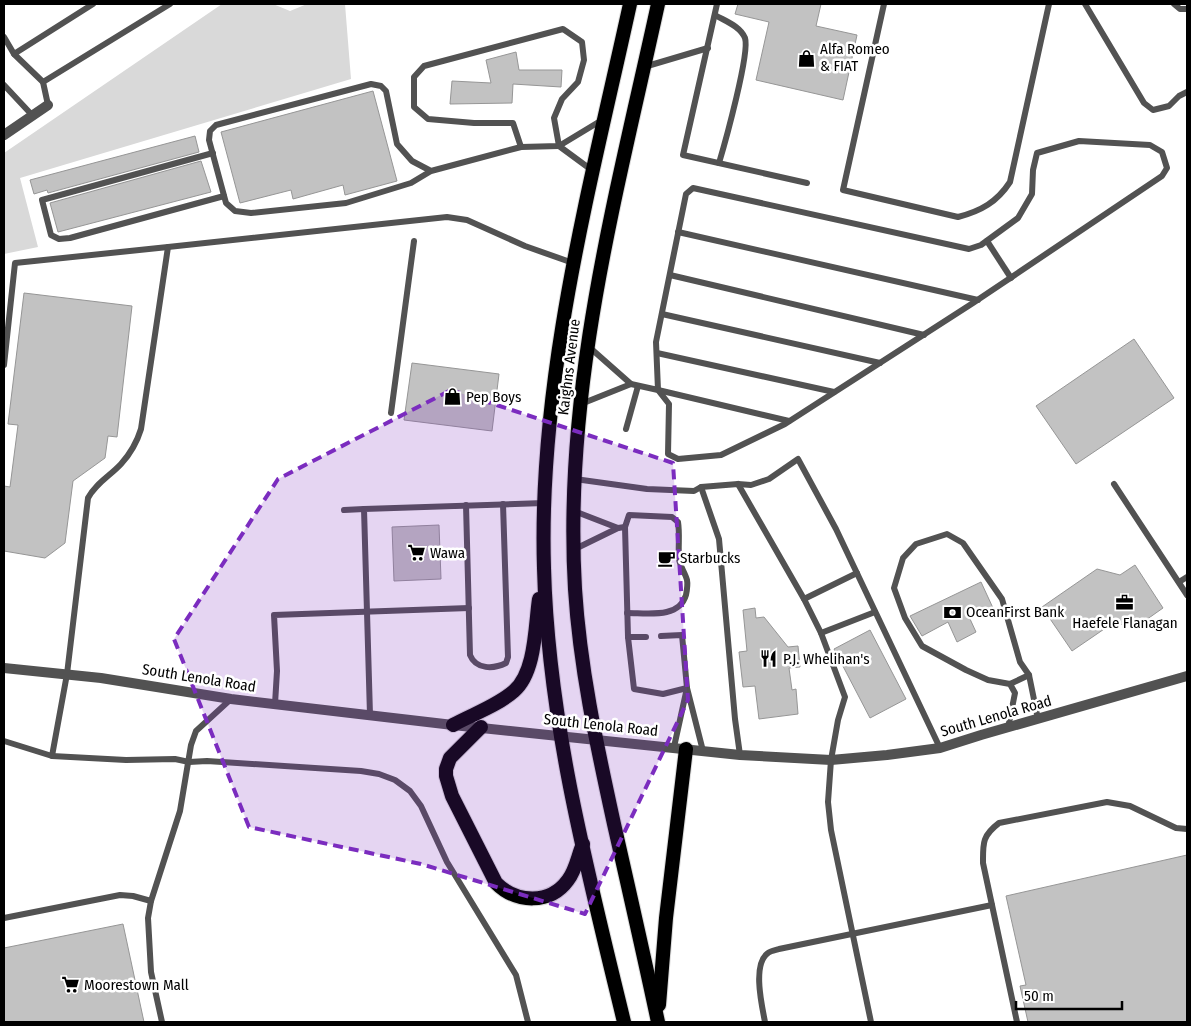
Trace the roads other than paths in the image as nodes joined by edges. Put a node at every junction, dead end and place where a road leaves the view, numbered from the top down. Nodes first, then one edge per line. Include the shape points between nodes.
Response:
1 (93, 4) edge
2 (170, 4) edge
3 (630, 4) edge
4 (658, 4) edge
5 (717, 4) edge
6 (884, 4) edge
7 (1048, 4) edge
8 (1085, 4) edge
9 (1174, 4) edge
10 (1187, 8) edge
11 (715, 15) junction
12 (4, 37) edge
13 (708, 48) junction
14 (14, 54) junction
15 (644, 67) junction
16 (43, 82) junction
17 (4, 85) edge
18 (1187, 92) edge
19 (48, 105) joint
20 (32, 115) junction
21 (605, 118) junction
22 (4, 134) edge
23 (559, 146) junction
24 (521, 147) junction
25 (213, 153) junction
26 (720, 164) junction
27 (431, 171) junction
28 (593, 171) junction
29 (807, 183) dead end
30 (224, 196) junction
31 (678, 232) junction
32 (414, 241) dead end
33 (987, 241) junction
34 (168, 247) junction
35 (573, 263) junction
36 (670, 275) junction
37 (1011, 278) junction
38 (978, 300) junction
39 (662, 314) junction
40 (924, 335) junction
41 (587, 345) junction
42 (657, 353) junction
43 (880, 363) junction
44 (4, 365) edge
45 (635, 385) junction
46 (658, 390) junction
47 (834, 392) junction
48 (580, 404) junction
49 (390, 413) dead end
50 (789, 421) junction
51 (626, 429) dead end
52 (575, 479) junction
53 (738, 484) junction
54 (1114, 484) dead end
55 (701, 487) junction
56 (544, 503) junction
57 (503, 504) junction
58 (466, 505) junction
59 (364, 509) junction
60 (344, 510) dead end
61 (574, 511) junction
62 (621, 527) junction
63 (574, 550) junction
64 (544, 566) junction
65 (857, 573) junction
66 (1187, 576) edge
67 (1179, 582) junction
68 (1187, 595) edge
69 (804, 599) junction
70 (468, 608) junction
71 (367, 612) junction
72 (875, 612) junction
73 (627, 614) junction
74 (821, 633) junction
75 (661, 636) dead end
76 (646, 637) dead end
77 (628, 638) junction
78 (4, 668) edge
79 (67, 674) junction
80 (1029, 675) junction
81 (1187, 676) edge
82 (1010, 684) junction
83 (687, 688) junction
84 (231, 699) junction
85 (275, 704) junction
86 (370, 715) junction
87 (1038, 719) junction
88 (453, 725) junction
89 (482, 727) junction
90 (1008, 728) junction
91 (561, 736) junction
92 (595, 739) junction
93 (4, 741) edge
94 (680, 748) junction
95 (940, 748) junction
96 (703, 751) junction
97 (740, 755) junction
98 (52, 756) junction
99 (831, 760) junction
100 (189, 762) junction
101 (1187, 829) edge
102 (583, 843) junction
103 (151, 901) junction
104 (992, 905) junction
105 (4, 918) edge
106 (854, 934) junction
107 (658, 1020) edge
108 (162, 1022) edge
109 (528, 1022) edge
110 (624, 1022) edge
111 (765, 1022) edge
112 (871, 1022) edge
113 (1017, 1022) edge

1 - 14 lane
2 - 16 lane
3 - 21 highway, Kaighns Avenue
4 - 15 highway, Kaighns Avenue
5 - 11 lane
6 - 7 lane via 843,190 958,216 971,214 990,204 1010,182
8 - 18 lane via 1144,103 1153,110 1168,106
9 - 10 lane
11 - 13 lane
11 - 26 lane via 740,30 745,39 745,52
12 - 14 lane
13 - 15 lane
13 - 26 lane via 683,156
14 - 16 lane
15 - 41 highway, Kaighns Avenue
16 - 19 lane
17 - 20 lane
19 - 20 street
20 - 22 street
21 - 23 lane
21 - 28 highway, Kaighns Avenue
23 - 24 lane
23 - 24 lane via 554,118 562,99 578,82 584,60 582,42 564,29 424,66 414,77 414,107 428,119 513,123
23 - 28 lane
24 - 27 lane
25 - 27 lane via 210,130 216,126 371,84 386,91 397,144 412,161
25 - 30 lane
25 - 30 lane via 42,200 51,235 59,239
26 - 29 lane
27 - 30 lane via 411,183 346,203 251,213 235,211 226,203
28 - 35 highway, Kaighns Avenue
31 - 33 lane via 686,194 693,188 969,249
31 - 36 lane
31 - 38 lane
32 - 49 lane
33 - 37 lane
33 - 37 lane via 1018,218 1032,194 1037,153 1079,141 1150,144 1162,152 1167,168 1162,176
34 - 35 lane via 447,217 467,220
34 - 44 lane via 15,263
34 - 79 lane via 138,440 121,464 94,487 88,498
35 - 56 highway, Kaighns Avenue via 556,373
36 - 39 lane
36 - 40 lane
37 - 38 lane
38 - 40 lane
39 - 42 lane
39 - 43 lane
40 - 43 lane
41 - 45 lane
41 - 48 highway, Kaighns Avenue
42 - 46 lane
42 - 47 lane
43 - 47 lane
45 - 46 lane
45 - 48 lane
45 - 51 lane
46 - 50 lane
46 - 50 lane via 668,404 668,454 678,459 721,455
47 - 50 lane
48 - 52 highway, Kaighns Avenue
52 - 55 lane via 647,490 694,491
52 - 61 highway, Kaighns Avenue
53 - 55 lane
53 - 65 lane via 751,485 769,479 798,459
53 - 69 lane
54 - 67 lane
55 - 97 lane via 719,539
56 - 57 lane
56 - 64 highway, Kaighns Avenue
57 - 58 lane
57 - 70 lane via 508,657 500,666 480,666 472,660
58 - 59 lane
58 - 70 lane
59 - 60 lane
59 - 71 lane
61 - 62 lane
61 - 63 highway, Kaighns Avenue
62 - 63 lane
62 - 73 lane
62 - 73 lane via 629,515 672,518 678,522 679,560 688,590 678,608 673,610
63 - 92 highway, Kaighns Avenue via 582,660
64 - 88 highway via 531,658 523,679 508,696
64 - 91 highway, Kaighns Avenue via 550,663
65 - 69 lane
65 - 72 lane
66 - 67 lane
67 - 68 lane
69 - 74 lane
70 - 71 lane
71 - 85 lane via 274,615
71 - 86 lane
72 - 74 lane
72 - 95 lane
73 - 77 lane
74 - 99 lane via 845,697
75 - 83 lane via 682,635
76 - 77 lane
77 - 83 lane via 634,689 662,694
78 - 79 street, South Lenola Road
79 - 84 street, South Lenola Road
79 - 98 lane
80 - 82 lane
80 - 82 lane via 1020,662 1002,599 963,543 948,534 916,544 903,558 894,588 905,618 922,646 988,680
80 - 87 lane
81 - 87 street, South Lenola Road
82 - 90 lane via 1015,694
83 - 94 lane
83 - 96 lane
84 - 85 street, South Lenola Road
84 - 100 lane via 196,731
85 - 86 street, South Lenola Road
86 - 88 street, South Lenola Road
87 - 90 street, South Lenola Road
88 - 89 street, South Lenola Road
89 - 91 street, South Lenola Road
89 - 102 highway via 450,758 446,776 452,796 496,883 506,892 524,898 538,899 551,895 569,879
90 - 95 street, South Lenola Road
91 - 92 street, South Lenola Road
91 - 102 highway
92 - 94 street, South Lenola Road
92 - 107 highway, Kaighns Avenue
93 - 98 lane
94 - 96 street, South Lenola Road
94 - 107 highway
95 - 99 street, South Lenola Road
96 - 97 street, South Lenola Road
97 - 99 street, South Lenola Road
98 - 100 lane
99 - 106 lane via 828,802 831,830
100 - 103 lane via 180,811
100 - 109 lane via 361,771 395,780 410,791 421,806 447,862 516,975
101 - 104 lane via 1176,828 1130,806 1107,802 999,823 989,831 984,841 983,863
102 - 110 highway
103 - 105 lane via 120,895
103 - 108 lane via 148,918 151,972
104 - 106 lane
104 - 113 lane
106 - 111 lane via 767,953 760,972
106 - 112 lane

